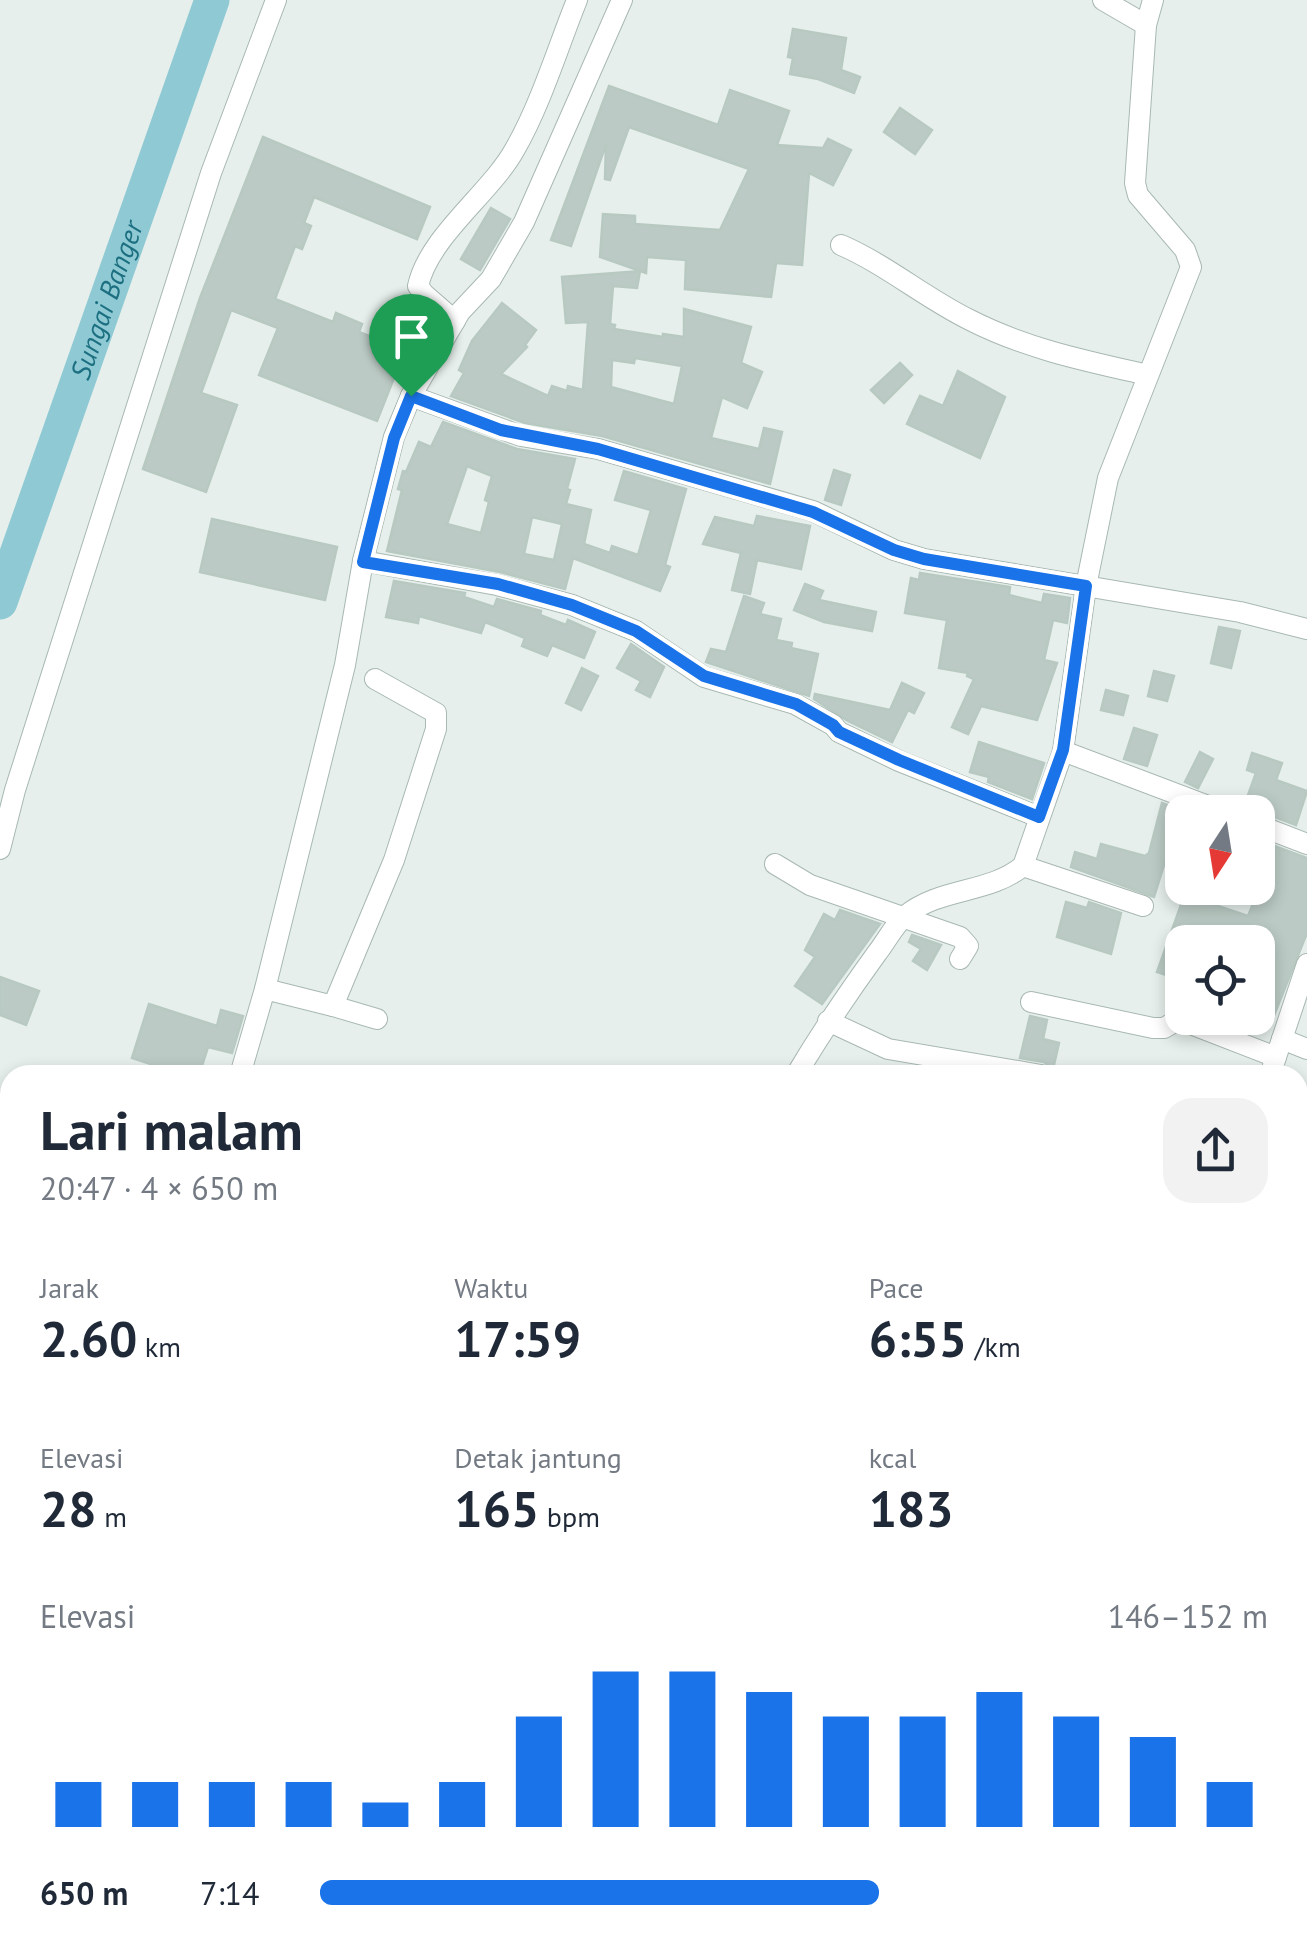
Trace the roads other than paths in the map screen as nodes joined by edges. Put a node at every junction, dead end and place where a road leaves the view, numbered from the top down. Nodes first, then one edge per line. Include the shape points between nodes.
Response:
1 (276, 0) edge
2 (577, 0) edge
3 (622, 0) edge
4 (1103, 0) edge
5 (1153, 0) edge
6 (1146, 25) junction
7 (841, 245) dead end
8 (455, 321) junction
9 (1148, 375) junction
10 (411, 396) junction
11 (363, 562) junction
12 (1086, 586) junction
13 (1307, 629) edge
14 (375, 679) dead end
15 (1063, 750) junction
16 (1180, 795) edge
17 (1039, 817) junction
18 (1275, 832) edge
19 (1307, 844) edge
20 (0, 849) edge
21 (775, 864) dead end
22 (1024, 866) junction
23 (1143, 906) dead end
24 (905, 916) junction
25 (960, 959) dead end
26 (1307, 964) edge
27 (265, 990) junction
28 (1032, 1002) dead end
29 (333, 1006) junction
30 (377, 1020) dead end
31 (828, 1021) junction
32 (1307, 1049) edge
33 (1276, 1057) edge
34 (243, 1065) edge
35 (802, 1065) edge
36 (982, 1065) edge

1 - 20 street via 211,172
2 - 8 street via 517,146 420,278 424,294
3 - 8 street via 524,222 491,279
4 - 6 street
5 - 6 street
6 - 9 street via 1136,184 1191,267
7 - 9 street via 1022,345
8 - 10 street
9 - 12 street via 1108,478
10 - 11 street
10 - 12 street via 501,430 598,449 813,512 924,559
11 - 17 street via 498,584 590,612 636,631 704,676 796,704 899,760
11 - 27 street via 345,665
12 - 13 street
12 - 15 street
14 - 29 street via 436,713 436,728 394,860
15 - 16 street
15 - 17 street
17 - 22 street
18 - 19 street
21 - 24 street via 810,885
22 - 23 street
22 - 24 street
24 - 25 street via 966,942
24 - 31 street
26 - 33 street
27 - 29 street
27 - 34 street
28 - 33 street via 1154,1028 1188,1023
29 - 30 street
31 - 35 street
31 - 36 street via 888,1049
32 - 33 street

